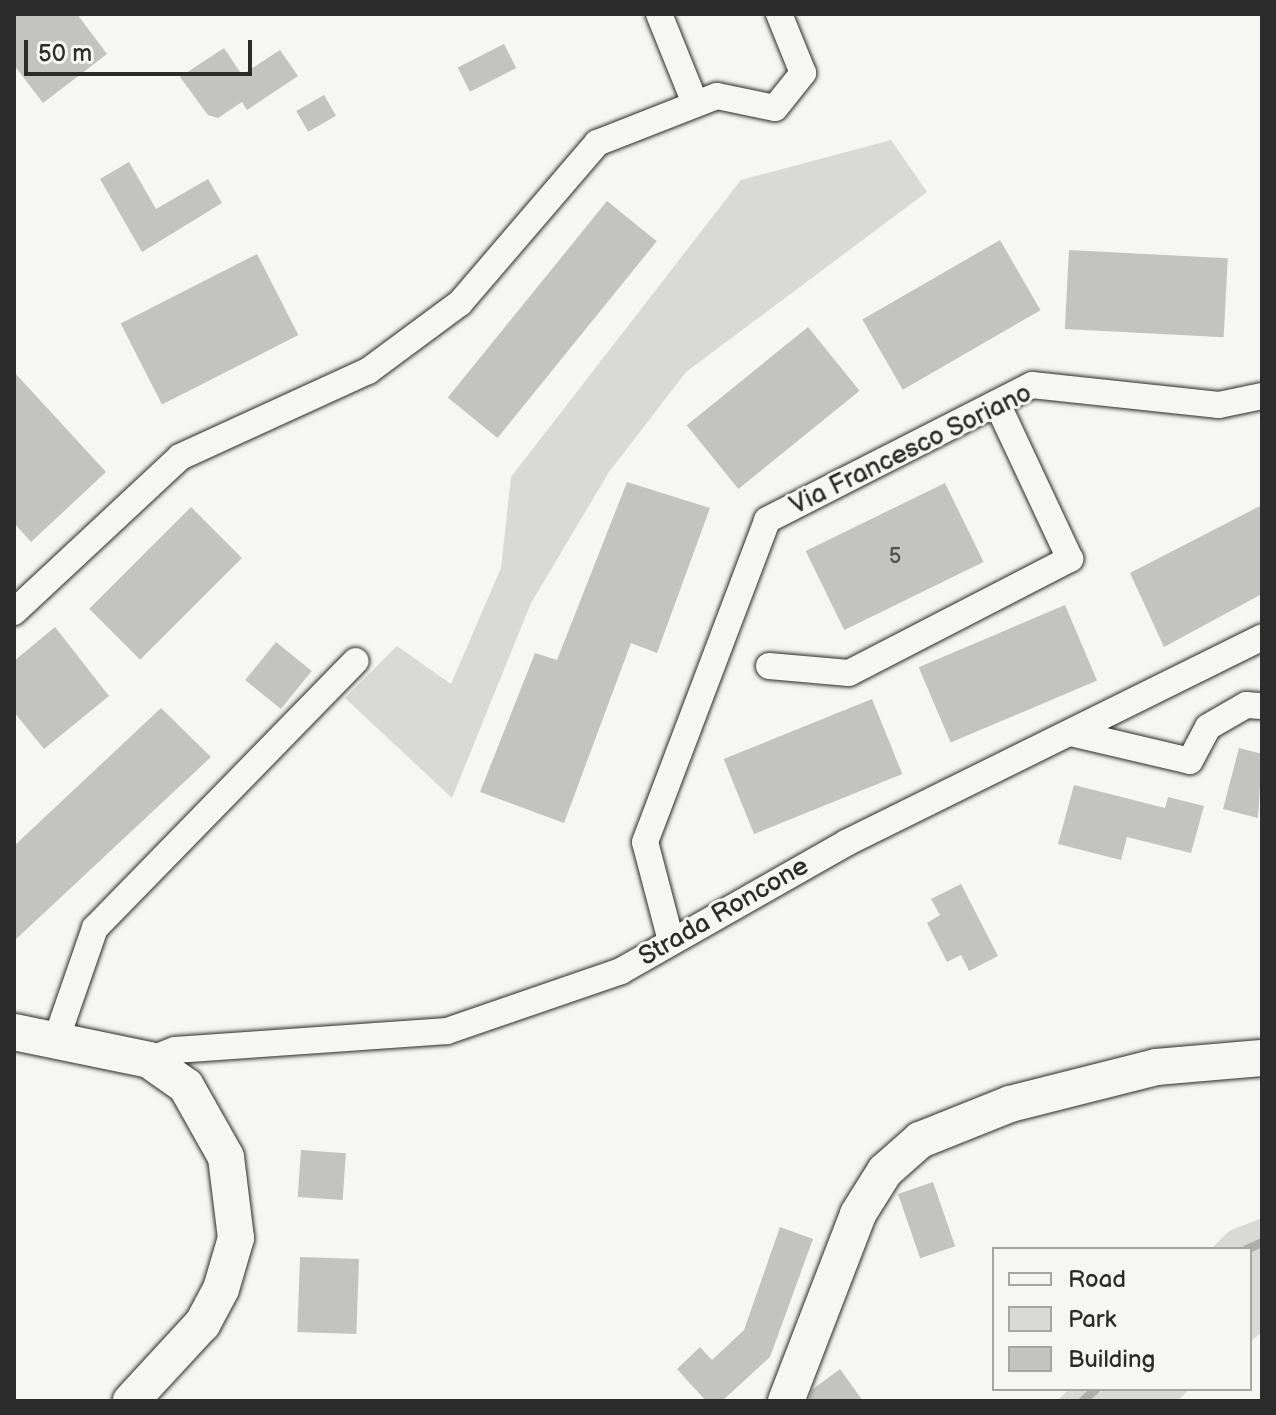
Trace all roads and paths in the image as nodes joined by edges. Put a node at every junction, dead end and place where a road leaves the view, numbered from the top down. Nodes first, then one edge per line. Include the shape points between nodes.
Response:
1 (659, 14) edge
2 (779, 14) edge
3 (695, 103) junction
4 (1262, 396) edge
5 (997, 403) junction
6 (14, 612) edge
7 (1262, 637) edge
8 (356, 661) dead end
9 (769, 666) dead end
10 (1262, 706) edge
11 (1071, 733) junction
12 (671, 941) junction
13 (14, 1032) edge
14 (56, 1040) junction
15 (1262, 1058) edge
16 (149, 1060) junction
17 (131, 1401) edge
18 (786, 1401) edge

1 - 3 street
2 - 3 street via 803,73 775,108 717,96
3 - 6 street via 597,143 460,303 368,371 180,457
4 - 5 street, Via Francesco Soriano via 1219,405 1032,385
5 - 9 street via 1070,559 849,673
5 - 12 street, Via Francesco Soriano via 767,520 645,842
7 - 11 street, Strada Roncone
8 - 14 street via 95,928
10 - 11 street via 1246,705 1208,727 1190,761
11 - 12 street, Strada Roncone via 846,843
12 - 16 street, Strada Roncone via 621,971 447,1031 175,1050
13 - 14 street
14 - 16 street
15 - 18 street via 1156,1067 1010,1104 920,1140 885,1171 858,1214
16 - 17 street via 186,1086 208,1118 236,1196 236,1238 202,1324

